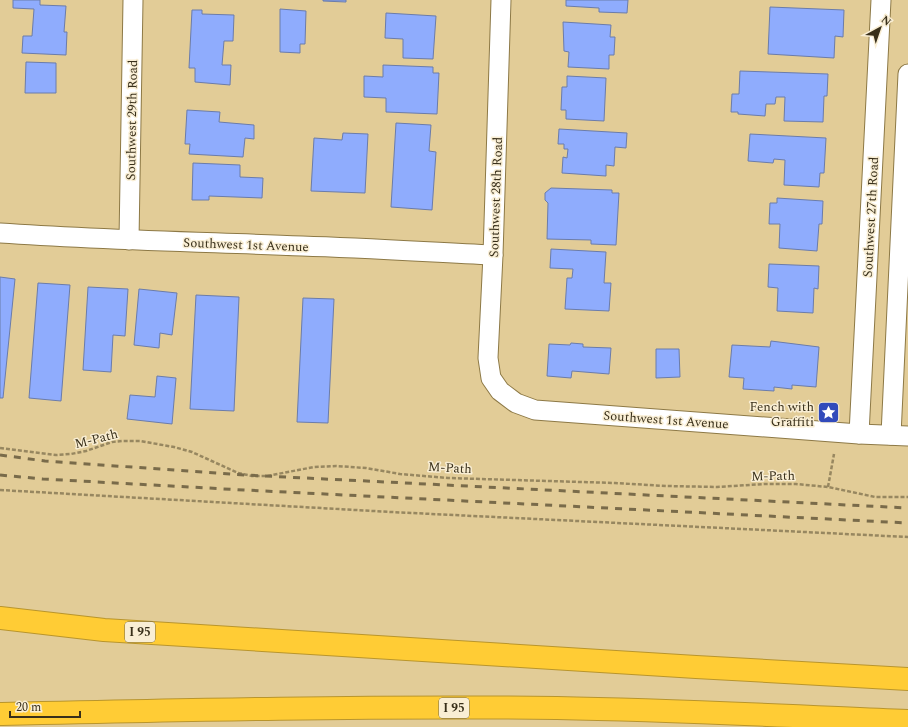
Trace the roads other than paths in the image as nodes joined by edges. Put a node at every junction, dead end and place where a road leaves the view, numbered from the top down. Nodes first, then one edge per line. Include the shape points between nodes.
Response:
1 (133, 0) edge
2 (501, 0) edge
3 (881, 0) edge
4 (908, 74) edge
5 (0, 233) edge
6 (129, 240) junction
7 (493, 255) junction
8 (500, 392) joint
9 (859, 434) junction
10 (900, 436) edge
11 (0, 618) edge
12 (908, 679) edge
13 (0, 714) edge
14 (908, 721) edge

1 - 6 street, Southwest 29th Road
2 - 7 street, Southwest 28th Road
3 - 9 street, Southwest 27th Road
4 - 10 street
5 - 6 street, Southwest 1st Avenue
6 - 7 street, Southwest 1st Avenue
7 - 8 street, Southwest 28th Road via 488,358 491,378
8 - 9 street, Southwest 1st Avenue via 516,403 535,410
9 - 10 street, Southwest 1st Avenue
11 - 12 highway, I 95 via 112,630
13 - 14 highway, I 95 via 274,708 559,708

